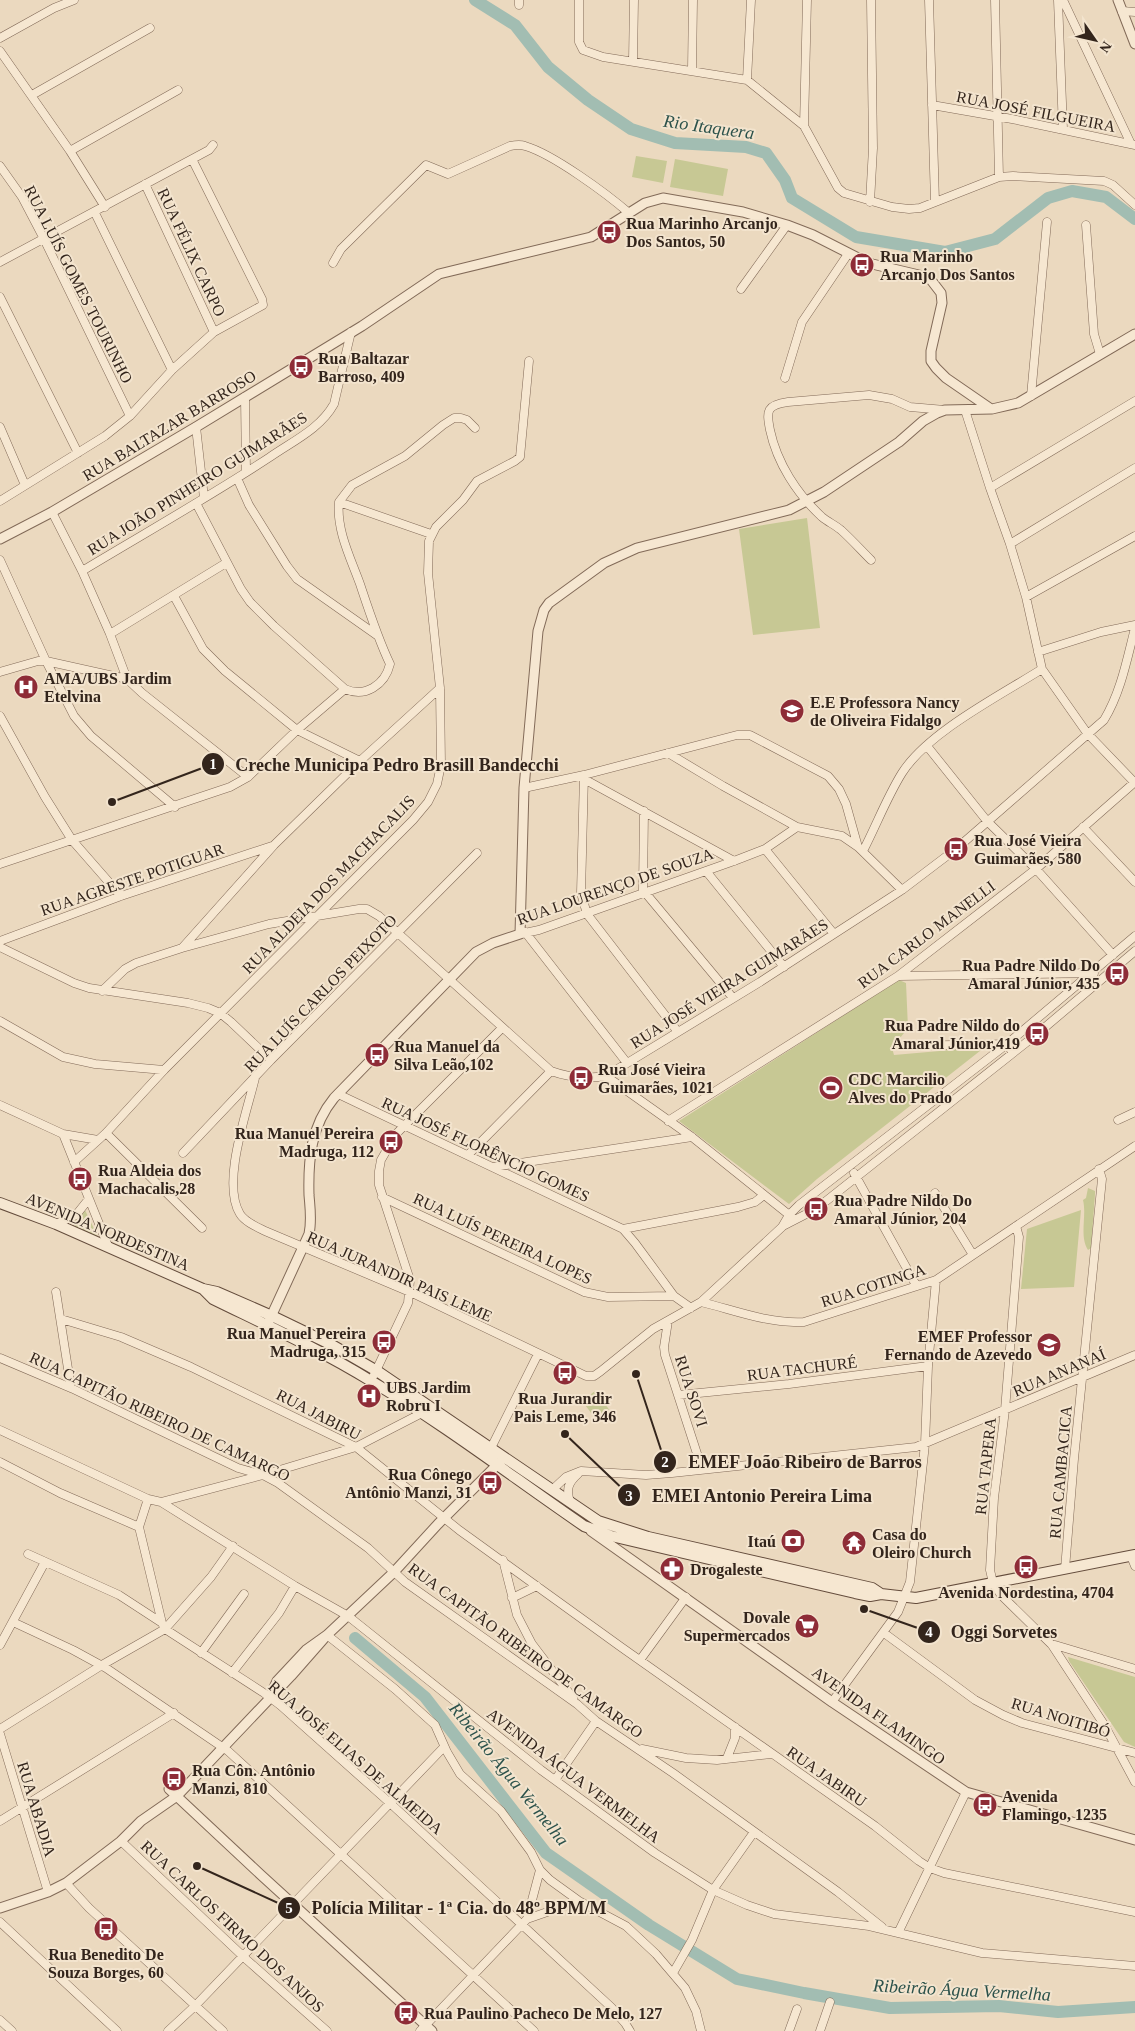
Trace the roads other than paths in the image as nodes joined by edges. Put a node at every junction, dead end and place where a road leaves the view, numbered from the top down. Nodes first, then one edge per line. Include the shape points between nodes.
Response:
1 (74, 0) edge
2 (579, 0) edge
3 (634, 0) edge
4 (692, 0) edge
5 (751, 0) edge
6 (808, 0) edge
7 (871, 0) edge
8 (929, 0) edge
9 (995, 0) edge
10 (1058, 0) edge
11 (1063, 0) edge
12 (1118, 0) edge
13 (1122, 11) junction
14 (1135, 12) edge
15 (150, 28) dead end
16 (0, 38) edge
17 (1135, 44) edge
18 (0, 51) edge
19 (633, 61) junction
20 (692, 70) junction
21 (747, 80) junction
22 (178, 90) dead end
23 (32, 95) junction
24 (932, 105) junction
25 (996, 116) junction
26 (804, 126) junction
27 (1062, 129) junction
28 (1133, 144) edge
29 (213, 145) dead end
30 (70, 150) junction
31 (192, 159) junction
32 (0, 166) edge
33 (999, 177) junction
34 (145, 184) junction
35 (870, 202) junction
36 (935, 202) junction
37 (1135, 205) edge
38 (105, 207) junction
39 (95, 213) junction
40 (629, 213) junction
41 (1047, 222) dead end
42 (787, 225) junction
43 (1086, 225) dead end
44 (44, 239) junction
45 (848, 254) junction
46 (0, 262) edge
47 (333, 263) dead end
48 (741, 289) dead end
49 (0, 297) edge
50 (214, 332) junction
51 (351, 332) junction
52 (1135, 334) edge
53 (1100, 354) junction
54 (529, 361) dead end
55 (172, 370) junction
56 (785, 378) dead end
57 (1031, 396) junction
58 (245, 397) junction
59 (1135, 400) edge
60 (991, 409) junction
61 (946, 410) junction
62 (965, 410) junction
63 (130, 416) junction
64 (0, 427) edge
65 (196, 427) junction
66 (475, 428) dead end
67 (78, 453) junction
68 (1135, 468) edge
69 (246, 472) junction
70 (237, 478) junction
71 (25, 485) junction
72 (990, 488) junction
73 (204, 498) junction
74 (0, 501) edge
75 (807, 501) junction
76 (339, 502) junction
77 (196, 503) junction
78 (52, 512) junction
79 (431, 534) junction
80 (1135, 536) edge
81 (0, 539) edge
82 (1010, 544) junction
83 (0, 560) edge
84 (871, 560) dead end
85 (226, 563) junction
86 (82, 571) junction
87 (174, 596) junction
88 (1026, 597) junction
89 (1135, 626) edge
90 (110, 634) junction
91 (378, 636) junction
92 (1038, 652) junction
93 (46, 661) junction
94 (1042, 668) junction
95 (0, 672) edge
96 (127, 679) junction
97 (440, 688) junction
98 (345, 689) junction
99 (0, 716) edge
100 (297, 730) junction
101 (1087, 733) junction
102 (927, 746) junction
103 (668, 753) junction
104 (360, 761) junction
105 (248, 777) junction
106 (584, 777) junction
107 (1135, 782) edge
108 (524, 788) junction
109 (175, 807) junction
110 (644, 811) junction
111 (987, 821) junction
112 (796, 827) junction
113 (1083, 827) junction
114 (72, 840) junction
115 (274, 845) junction
116 (765, 848) junction
117 (860, 849) junction
118 (477, 853) dead end
119 (734, 861) junction
120 (0, 864) edge
121 (1036, 869) junction
122 (706, 871) junction
123 (1135, 882) edge
124 (902, 890) junction
125 (647, 893) junction
126 (121, 896) junction
127 (587, 914) junction
128 (315, 916) junction
129 (397, 933) junction
130 (522, 933) junction
131 (834, 934) junction
132 (1135, 936) edge
133 (0, 941) edge
134 (0, 947) edge
135 (182, 948) junction
136 (1135, 950) edge
137 (1113, 956) junction
138 (784, 967) junction
139 (1094, 972) junction
140 (898, 976) junction
141 (448, 980) junction
142 (1100, 980) junction
143 (102, 991) junction
144 (733, 998) junction
145 (220, 1013) junction
146 (0, 1021) edge
147 (502, 1028) junction
148 (678, 1032) junction
149 (1007, 1044) junction
150 (900, 1046) dead end
151 (1013, 1053) junction
152 (271, 1060) junction
153 (627, 1063) junction
154 (164, 1070) junction
155 (551, 1072) junction
156 (606, 1076) junction
157 (255, 1078) junction
158 (338, 1094) junction
159 (0, 1106) edge
160 (1135, 1112) edge
161 (1118, 1120) dead end
162 (668, 1121) junction
163 (404, 1126) junction
164 (106, 1133) junction
165 (62, 1134) junction
166 (692, 1137) junction
167 (98, 1140) junction
168 (1135, 1146) edge
169 (183, 1153) dead end
170 (468, 1155) junction
171 (74, 1162) junction
172 (494, 1167) junction
173 (850, 1168) junction
174 (1099, 1169) junction
175 (856, 1176) junction
176 (935, 1193) dead end
177 (764, 1195) junction
178 (382, 1198) junction
179 (88, 1200) junction
180 (0, 1203) edge
181 (792, 1218) junction
182 (56, 1224) junction
183 (1016, 1226) junction
184 (202, 1228) dead end
185 (622, 1229) junction
186 (108, 1246) junction
187 (304, 1248) junction
188 (973, 1254) junction
189 (936, 1280) junction
190 (916, 1285) junction
191 (203, 1289) junction
192 (56, 1292) dead end
193 (410, 1292) junction
194 (674, 1296) junction
195 (701, 1302) junction
196 (691, 1308) junction
197 (272, 1316) junction
198 (61, 1319) junction
199 (668, 1321) junction
200 (267, 1325) junction
201 (538, 1354) junction
202 (1135, 1355) edge
203 (0, 1358) edge
204 (928, 1366) junction
205 (377, 1371) junction
206 (1084, 1375) junction
207 (371, 1381) junction
208 (71, 1388) junction
209 (679, 1395) junction
210 (425, 1409) junction
211 (1005, 1410) junction
212 (0, 1430) edge
213 (925, 1444) junction
214 (356, 1447) junction
215 (491, 1448) junction
216 (505, 1458) junction
217 (0, 1462) edge
218 (497, 1466) junction
219 (702, 1469) junction
220 (581, 1471) junction
221 (263, 1475) junction
222 (552, 1490) junction
223 (148, 1499) junction
224 (161, 1502) junction
225 (570, 1502) junction
226 (444, 1518) junction
227 (584, 1526) junction
228 (139, 1528) junction
229 (633, 1537) junction
230 (233, 1546) junction
231 (28, 1554) dead end
232 (1134, 1559) edge
233 (503, 1560) junction
234 (632, 1560) junction
235 (45, 1562) junction
236 (1065, 1569) junction
237 (394, 1572) junction
238 (994, 1583) junction
239 (295, 1586) junction
240 (537, 1586) junction
241 (244, 1594) dead end
242 (686, 1597) junction
243 (512, 1598) junction
244 (904, 1598) junction
245 (348, 1616) junction
246 (13, 1622) junction
247 (164, 1626) junction
248 (884, 1633) junction
249 (327, 1635) junction
250 (0, 1645) edge
251 (1052, 1646) junction
252 (201, 1653) junction
253 (640, 1660) junction
254 (102, 1665) junction
255 (1135, 1669) edge
256 (232, 1673) junction
257 (270, 1697) junction
258 (832, 1702) junction
259 (577, 1704) junction
260 (174, 1713) junction
261 (596, 1722) junction
262 (735, 1727) junction
263 (0, 1729) edge
264 (0, 1734) edge
265 (224, 1747) junction
266 (444, 1747) junction
267 (1117, 1748) junction
268 (639, 1749) junction
269 (1135, 1753) edge
270 (771, 1754) junction
271 (727, 1758) junction
272 (555, 1780) junction
273 (1135, 1782) edge
274 (169, 1789) dead end
275 (966, 1792) junction
276 (177, 1796) junction
277 (390, 1803) junction
278 (23, 1808) junction
279 (0, 1821) edge
280 (754, 1832) junction
281 (1135, 1840) edge
282 (121, 1841) junction
283 (342, 1853) junction
284 (930, 1868) junction
285 (540, 1870) junction
286 (66, 1883) junction
287 (713, 1890) junction
288 (48, 1892) junction
289 (579, 1901) junction
290 (292, 1904) junction
291 (0, 1908) edge
292 (1135, 1912) edge
293 (0, 1922) edge
294 (524, 1922) junction
295 (884, 1929) junction
296 (898, 1933) junction
297 (243, 1956) junction
298 (1135, 1966) edge
299 (674, 1973) junction
300 (474, 1975) junction
301 (830, 2002) dead end
302 (195, 2006) junction
303 (797, 2009) dead end
304 (0, 2020) edge
305 (426, 2029) edge
306 (12, 2031) edge
307 (117, 2031) edge
308 (168, 2031) edge
309 (222, 2031) edge
310 (327, 2031) edge
311 (534, 2031) edge
312 (630, 2031) edge
313 (701, 2031) edge
314 (789, 2031) edge
315 (820, 2031) edge

1 - 16 street
2 - 19 street via 578,42 583,50 603,57
3 - 19 street
4 - 20 street
5 - 21 street
6 - 26 street
7 - 35 street via 873,148
8 - 24 street
9 - 25 street
10 - 27 street
11 - 28 street
12 - 13 street
13 - 14 street
13 - 17 street
15 - 23 street
18 - 23 street
19 - 20 street
20 - 21 street
21 - 26 street
22 - 30 street
23 - 30 street
24 - 25 street, RUA JOSÉ FILGUEIRA
24 - 36 street
25 - 27 street, RUA JOSÉ FILGUEIRA
25 - 33 street
26 - 35 street via 838,188
27 - 28 street, RUA JOSÉ FILGUEIRA
29 - 31 street
30 - 38 street
31 - 34 street
31 - 50 street via 264,303
32 - 44 street, RUA LUÍS GOMES TOURINHO via 22,197
33 - 36 street
33 - 37 street via 1104,180
34 - 38 street
34 - 50 street, RUA FÉLIX CARPO
35 - 36 street via 909,209
38 - 39 street
39 - 44 street
39 - 55 street
40 - 42 street via 653,200 668,199 743,212
40 - 47 street via 541,153 521,145 510,146 448,174 426,165 341,248
40 - 51 street via 591,237 439,274
41 - 57 street
42 - 45 street
42 - 48 street
43 - 53 street via 1094,334
44 - 46 street
44 - 63 street, RUA LUÍS GOMES TOURINHO
45 - 56 street via 802,322
45 - 60 street via 868,263 922,276 937,286 942,303 931,351 932,361 946,378
49 - 67 street
50 - 55 street
51 - 58 street, RUA BALTAZAR BARROSO
51 - 69 street, RUA JOÃO PINHEIRO GUIMARÃES via 337,395 329,413 317,426
52 - 53 street
53 - 57 street
54 - 79 street via 520,456 476,481
55 - 63 street
57 - 60 street via 1018,403
58 - 65 street, RUA BALTAZAR BARROSO
58 - 69 street
59 - 72 street
60 - 62 street
61 - 62 street
61 - 75 street via 923,421 899,442
61 - 75 street via 910,407 892,398 869,395 772,406 767,418 773,444 790,478
62 - 72 street
63 - 67 street
64 - 71 street
65 - 73 street
65 - 78 street, RUA BALTAZAR BARROSO
66 - 76 street via 467,420 454,418 405,456 352,485
67 - 71 street
68 - 82 street
69 - 70 street, RUA JOÃO PINHEIRO GUIMARÃES
70 - 73 street, RUA JOÃO PINHEIRO GUIMARÃES
70 - 91 street via 249,506 297,579
71 - 74 street
72 - 82 street
73 - 77 street, RUA JOÃO PINHEIRO GUIMARÃES
75 - 84 street
75 - 108 street via 771,516 637,548 604,563 549,603 538,631
76 - 79 street
76 - 91 street via 339,521
77 - 85 street
77 - 86 street, RUA JOÃO PINHEIRO GUIMARÃES
78 - 81 street, RUA BALTAZAR BARROSO
78 - 86 street
79 - 97 street, RUA ALDEIA DOS MACHACALIS via 428,573
80 - 88 street
82 - 88 street
83 - 93 street
85 - 87 street
85 - 98 street via 260,613
86 - 90 street
87 - 90 street
87 - 100 street via 203,650
88 - 92 street
89 - 92 street via 1102,632
89 - 101 street, RUA JOSÉ VIEIRA GUIMARÃES via 1112,706 1104,720
90 - 96 street
91 - 98 street via 390,664 384,680 369,690 353,693
92 - 94 street
93 - 95 street
93 - 96 street
93 - 109 street via 81,726
94 - 101 street
94 - 102 street
96 - 105 street
97 - 104 street
97 - 128 street, RUA ALDEIA DOS MACHACALIS via 442,764 428,802
98 - 100 street
99 - 114 street
100 - 104 street
100 - 105 street
101 - 107 street
101 - 111 street, RUA JOSÉ VIEIRA GUIMARÃES
102 - 111 street
102 - 117 street via 903,772
103 - 106 street
103 - 112 street
103 - 117 street via 737,734 756,737 821,771 834,783 846,804
104 - 115 street
105 - 109 street
106 - 108 street
106 - 110 street
106 - 127 street via 582,893
107 - 113 street, RUA CARLO MANELLI
108 - 130 street
109 - 114 street
110 - 119 street
110 - 125 street via 642,882
111 - 121 street
111 - 124 street, RUA JOSÉ VIEIRA GUIMARÃES
112 - 116 street, RUA LOURENÇO DE SOUZA
112 - 117 street via 842,836
113 - 121 street, RUA CARLO MANELLI
113 - 123 street
114 - 120 street
114 - 126 street
115 - 126 street, RUA AGRESTE POTIGUAR
115 - 135 street
116 - 119 street, RUA LOURENÇO DE SOUZA
116 - 131 street
117 - 124 street
118 - 129 street, RUA LUÍS CARLOS PEIXOTO
119 - 122 street, RUA LOURENÇO DE SOUZA
121 - 137 street
121 - 140 street, RUA CARLO MANELLI
122 - 125 street, RUA LOURENÇO DE SOUZA
122 - 138 street
124 - 131 street, RUA JOSÉ VIEIRA GUIMARÃES
125 - 127 street, RUA LOURENÇO DE SOUZA
125 - 144 street
126 - 133 street, RUA AGRESTE POTIGUAR
127 - 130 street, RUA LOURENÇO DE SOUZA
127 - 148 street
128 - 129 street, RUA JOSÉ VIEIRA GUIMARÃES via 367,909
128 - 135 street, RUA JOSÉ VIEIRA GUIMARÃES via 269,924
128 - 145 street, RUA ALDEIA DOS MACHACALIS
129 - 141 street, RUA JOSÉ VIEIRA GUIMARÃES
129 - 152 street, RUA LUÍS CARLOS PEIXOTO
130 - 141 street, RUA LOURENÇO DE SOUZA via 484,947
130 - 153 street
131 - 138 street, RUA JOSÉ VIEIRA GUIMARÃES
132 - 137 street
134 - 143 street via 74,983
135 - 143 street, RUA JOSÉ VIEIRA GUIMARÃES via 136,963
136 - 142 street
137 - 139 street
138 - 144 street, RUA JOSÉ VIEIRA GUIMARÃES
139 - 140 street
139 - 142 street
139 - 149 street
140 - 162 street, RUA CARLO MANELLI
141 - 147 street, RUA JOSÉ VIEIRA GUIMARÃES
141 - 158 street, RUA LOURENÇO DE SOUZA
142 - 151 street
143 - 145 street via 188,1003
144 - 148 street, RUA JOSÉ VIEIRA GUIMARÃES
145 - 152 street
145 - 154 street, RUA ALDEIA DOS MACHACALIS
146 - 154 street via 63,1056 95,1064
147 - 155 street, RUA JOSÉ VIEIRA GUIMARÃES
147 - 163 street
148 - 153 street, RUA JOSÉ VIEIRA GUIMARÃES
149 - 150 street
149 - 151 street
149 - 173 street
151 - 175 street
152 - 157 street, RUA LUÍS CARLOS PEIXOTO
153 - 156 street, RUA JOSÉ VIEIRA GUIMARÃES
154 - 164 street, RUA ALDEIA DOS MACHACALIS
155 - 156 street, RUA JOSÉ VIEIRA GUIMARÃES via 580,1078
155 - 170 street
156 - 162 street
157 - 169 street, RUA LUÍS CARLOS PEIXOTO
157 - 187 street, RUA JURANDIR PAIS LEME via 235,1160 237,1207 241,1216 250,1223
158 - 163 street, RUA JOSÉ FLORÊNCIO GOMES
158 - 187 street, RUA LOURENÇO DE SOUZA via 322,1114 312,1144 309,1169 311,1224
159 - 165 street
160 - 161 street
162 - 166 street
163 - 170 street, RUA JOSÉ FLORÊNCIO GOMES
163 - 178 street via 381,1160
164 - 167 street, RUA ALDEIA DOS MACHACALIS
164 - 184 street
165 - 167 street
165 - 171 street
166 - 172 street
166 - 177 street
167 - 171 street, RUA ALDEIA DOS MACHACALIS
168 - 174 street, RUA COTINGA
170 - 172 street, RUA JOSÉ FLORÊNCIO GOMES
171 - 179 street
172 - 185 street, RUA JOSÉ FLORÊNCIO GOMES
173 - 175 street
173 - 181 street via 806,1200
174 - 183 street, RUA COTINGA
174 - 206 street, RUA CAMBACICA via 1102,1179
175 - 181 street via 816,1209
175 - 190 street
176 - 188 street
177 - 181 street
177 - 185 street via 755,1202
178 - 193 street via 410,1280
178 - 194 street, RUA LUÍS PEREIRA LOPES via 584,1292 608,1297
179 - 182 street via 76,1215
179 - 186 street
180 - 182 main road, AVENIDA NORDESTINA
181 - 195 street
182 - 186 main road, AVENIDA NORDESTINA
183 - 188 street, RUA COTINGA
183 - 211 street, RUA TAPERA via 1019,1237
185 - 194 street, RUA JOSÉ FLORÊNCIO GOMES
186 - 191 main road, AVENIDA NORDESTINA
187 - 193 street, RUA JURANDIR PAIS LEME
187 - 197 street, RUA LOURENÇO DE SOUZA
188 - 189 street, RUA COTINGA
189 - 190 street, RUA COTINGA
189 - 204 street
190 - 195 street, RUA COTINGA via 804,1322 776,1321
191 - 197 main road, AVENIDA NORDESTINA via 218,1292
191 - 200 main road, AVENIDA NORDESTINA via 213,1299
192 - 198 street
193 - 201 street, RUA JURANDIR PAIS LEME
193 - 205 street
194 - 196 street, RUA JOSÉ FLORÊNCIO GOMES
195 - 196 street
196 - 199 street
197 - 200 street, RUA LOURENÇO DE SOUZA
197 - 205 main road, AVENIDA NORDESTINA
198 - 208 street
198 - 214 street, RUA JABIRU via 121,1337 192,1366
199 - 201 street, RUA JURANDIR PAIS LEME via 653,1329 594,1376 586,1376
199 - 209 street, RUA SOVI via 664,1347
200 - 207 main road, AVENIDA NORDESTINA
201 - 215 street
202 - 206 street, RUA ANANAÍ
203 - 208 street, RUA CAPITÃO RIBEIRO DE CAMARGO
204 - 209 street, RUA TACHURÉ
204 - 213 street
205 - 207 street
205 - 210 main road, AVENIDA NORDESTINA
206 - 211 street, RUA ANANAÍ
206 - 236 street, RUA CAMBACICA
207 - 210 main road, AVENIDA NORDESTINA
208 - 221 street, RUA CAPITÃO RIBEIRO DE CAMARGO via 238,1468
209 - 219 street, RUA SOVI
210 - 214 street
210 - 215 main road, AVENIDA NORDESTINA
210 - 218 main road, AVENIDA NORDESTINA
211 - 213 street, RUA ANANAÍ
211 - 238 street, RUA TAPERA via 993,1516 990,1570
212 - 223 street, AVENIDA ÁGUA VERMELHA
213 - 219 street, RUA ANANAÍ
213 - 244 street via 910,1582
214 - 221 street
214 - 226 street, RUA JABIRU
215 - 216 main road, AVENIDA NORDESTINA
216 - 218 street
216 - 222 main road, AVENIDA NORDESTINA
217 - 228 street
218 - 226 street
218 - 227 main road, AVENIDA NORDESTINA
219 - 220 street, RUA ANANAÍ via 646,1475
220 - 222 street via 566,1477
220 - 225 street via 568,1486
221 - 224 street
221 - 237 street, RUA CAPITÃO RIBEIRO DE CAMARGO via 347,1532
222 - 225 main road, AVENIDA NORDESTINA
223 - 224 street, AVENIDA ÁGUA VERMELHA
223 - 228 street
224 - 230 street, AVENIDA ÁGUA VERMELHA
225 - 229 main road, AVENIDA NORDESTINA via 598,1521
226 - 233 street, RUA JABIRU
226 - 237 street
227 - 229 main road, AVENIDA NORDESTINA
227 - 234 street, AVENIDA FLAMINGO
228 - 247 street
229 - 234 street via 629,1549
229 - 244 main road, AVENIDA NORDESTINA via 855,1593
230 - 239 street, AVENIDA ÁGUA VERMELHA
230 - 247 street via 211,1577
231 - 235 street, RUA JOSÉ ELIAS DE ALMEIDA
232 - 236 main road, AVENIDA NORDESTINA
233 - 240 street, RUA JABIRU
233 - 243 street
234 - 242 street, AVENIDA FLAMINGO
235 - 246 street
235 - 247 street, RUA JOSÉ ELIAS DE ALMEIDA via 119,1595
236 - 238 main road, AVENIDA NORDESTINA
237 - 245 street
237 - 259 street, RUA CAPITÃO RIBEIRO DE CAMARGO
238 - 244 main road, AVENIDA NORDESTINA
238 - 251 street, RUA TAPERA via 1001,1595
239 - 245 street, AVENIDA ÁGUA VERMELHA
239 - 256 street
240 - 243 street
240 - 253 street, RUA JABIRU
241 - 252 street
242 - 253 street
242 - 258 street, AVENIDA FLAMINGO
243 - 259 street via 532,1644
244 - 248 street
245 - 249 street
245 - 272 street, AVENIDA ÁGUA VERMELHA
246 - 250 street
246 - 254 street
247 - 252 street, RUA JOSÉ ELIAS DE ALMEIDA
247 - 254 street
248 - 258 street
248 - 267 street, RUA NOITIBÓ via 975,1700 1003,1715
249 - 257 street via 306,1650 277,1681
249 - 266 street via 435,1725
251 - 255 street via 1055,1644
251 - 267 street, RUA TAPERA
252 - 256 street, RUA JOSÉ ELIAS DE ALMEIDA
253 - 262 street, RUA JABIRU
254 - 260 street
254 - 263 street
256 - 257 street, RUA JOSÉ ELIAS DE ALMEIDA
257 - 265 street
257 - 277 street, RUA JOSÉ ELIAS DE ALMEIDA
258 - 275 street, AVENIDA FLAMINGO
259 - 261 street, RUA CAPITÃO RIBEIRO DE CAMARGO
260 - 265 street
260 - 278 street
261 - 268 street, RUA CAPITÃO RIBEIRO DE CAMARGO
261 - 272 street
262 - 270 street, RUA JABIRU
262 - 271 street via 735,1738
264 - 278 street, RUA ABADIA
265 - 276 street
265 - 283 street
266 - 277 street
266 - 285 street via 460,1774 515,1829
267 - 269 street, RUA NOITIBÓ
267 - 273 street, RUA TAPERA
268 - 271 street via 686,1758
268 - 280 street, RUA CAPITÃO RIBEIRO DE CAMARGO
270 - 271 street
270 - 284 street, RUA JABIRU
272 - 287 street, AVENIDA ÁGUA VERMELHA via 655,1853
274 - 276 street
275 - 281 street, AVENIDA FLAMINGO
275 - 284 street
276 - 282 street via 141,1821
276 - 290 street
277 - 283 street
277 - 294 street, RUA JOSÉ ELIAS DE ALMEIDA
278 - 279 street
278 - 288 street, RUA ABADIA
280 - 287 street
280 - 295 street, RUA CAPITÃO RIBEIRO DE CAMARGO
282 - 286 street
282 - 297 street, RUA CARLOS FIRMO DOS ANJOS
283 - 290 street
283 - 300 street
284 - 292 street, RUA JABIRU
284 - 296 street
285 - 289 street
285 - 294 street
286 - 288 street
286 - 302 street via 88,1908
287 - 295 street, AVENIDA ÁGUA VERMELHA via 774,1914
287 - 299 street
288 - 291 street
289 - 294 street
289 - 299 street via 626,1926
290 - 297 street
290 - 305 street
293 - 307 street
294 - 300 street
294 - 312 street, RUA JOSÉ ELIAS DE ALMEIDA via 611,2007
295 - 296 street, AVENIDA ÁGUA VERMELHA
296 - 298 street, AVENIDA ÁGUA VERMELHA via 982,1953
297 - 302 street
297 - 310 street, RUA CARLOS FIRMO DOS ANJOS
299 - 313 street via 696,2010
300 - 305 street
300 - 311 street
301 - 315 street
302 - 308 street
302 - 309 street
303 - 314 street
304 - 306 street

